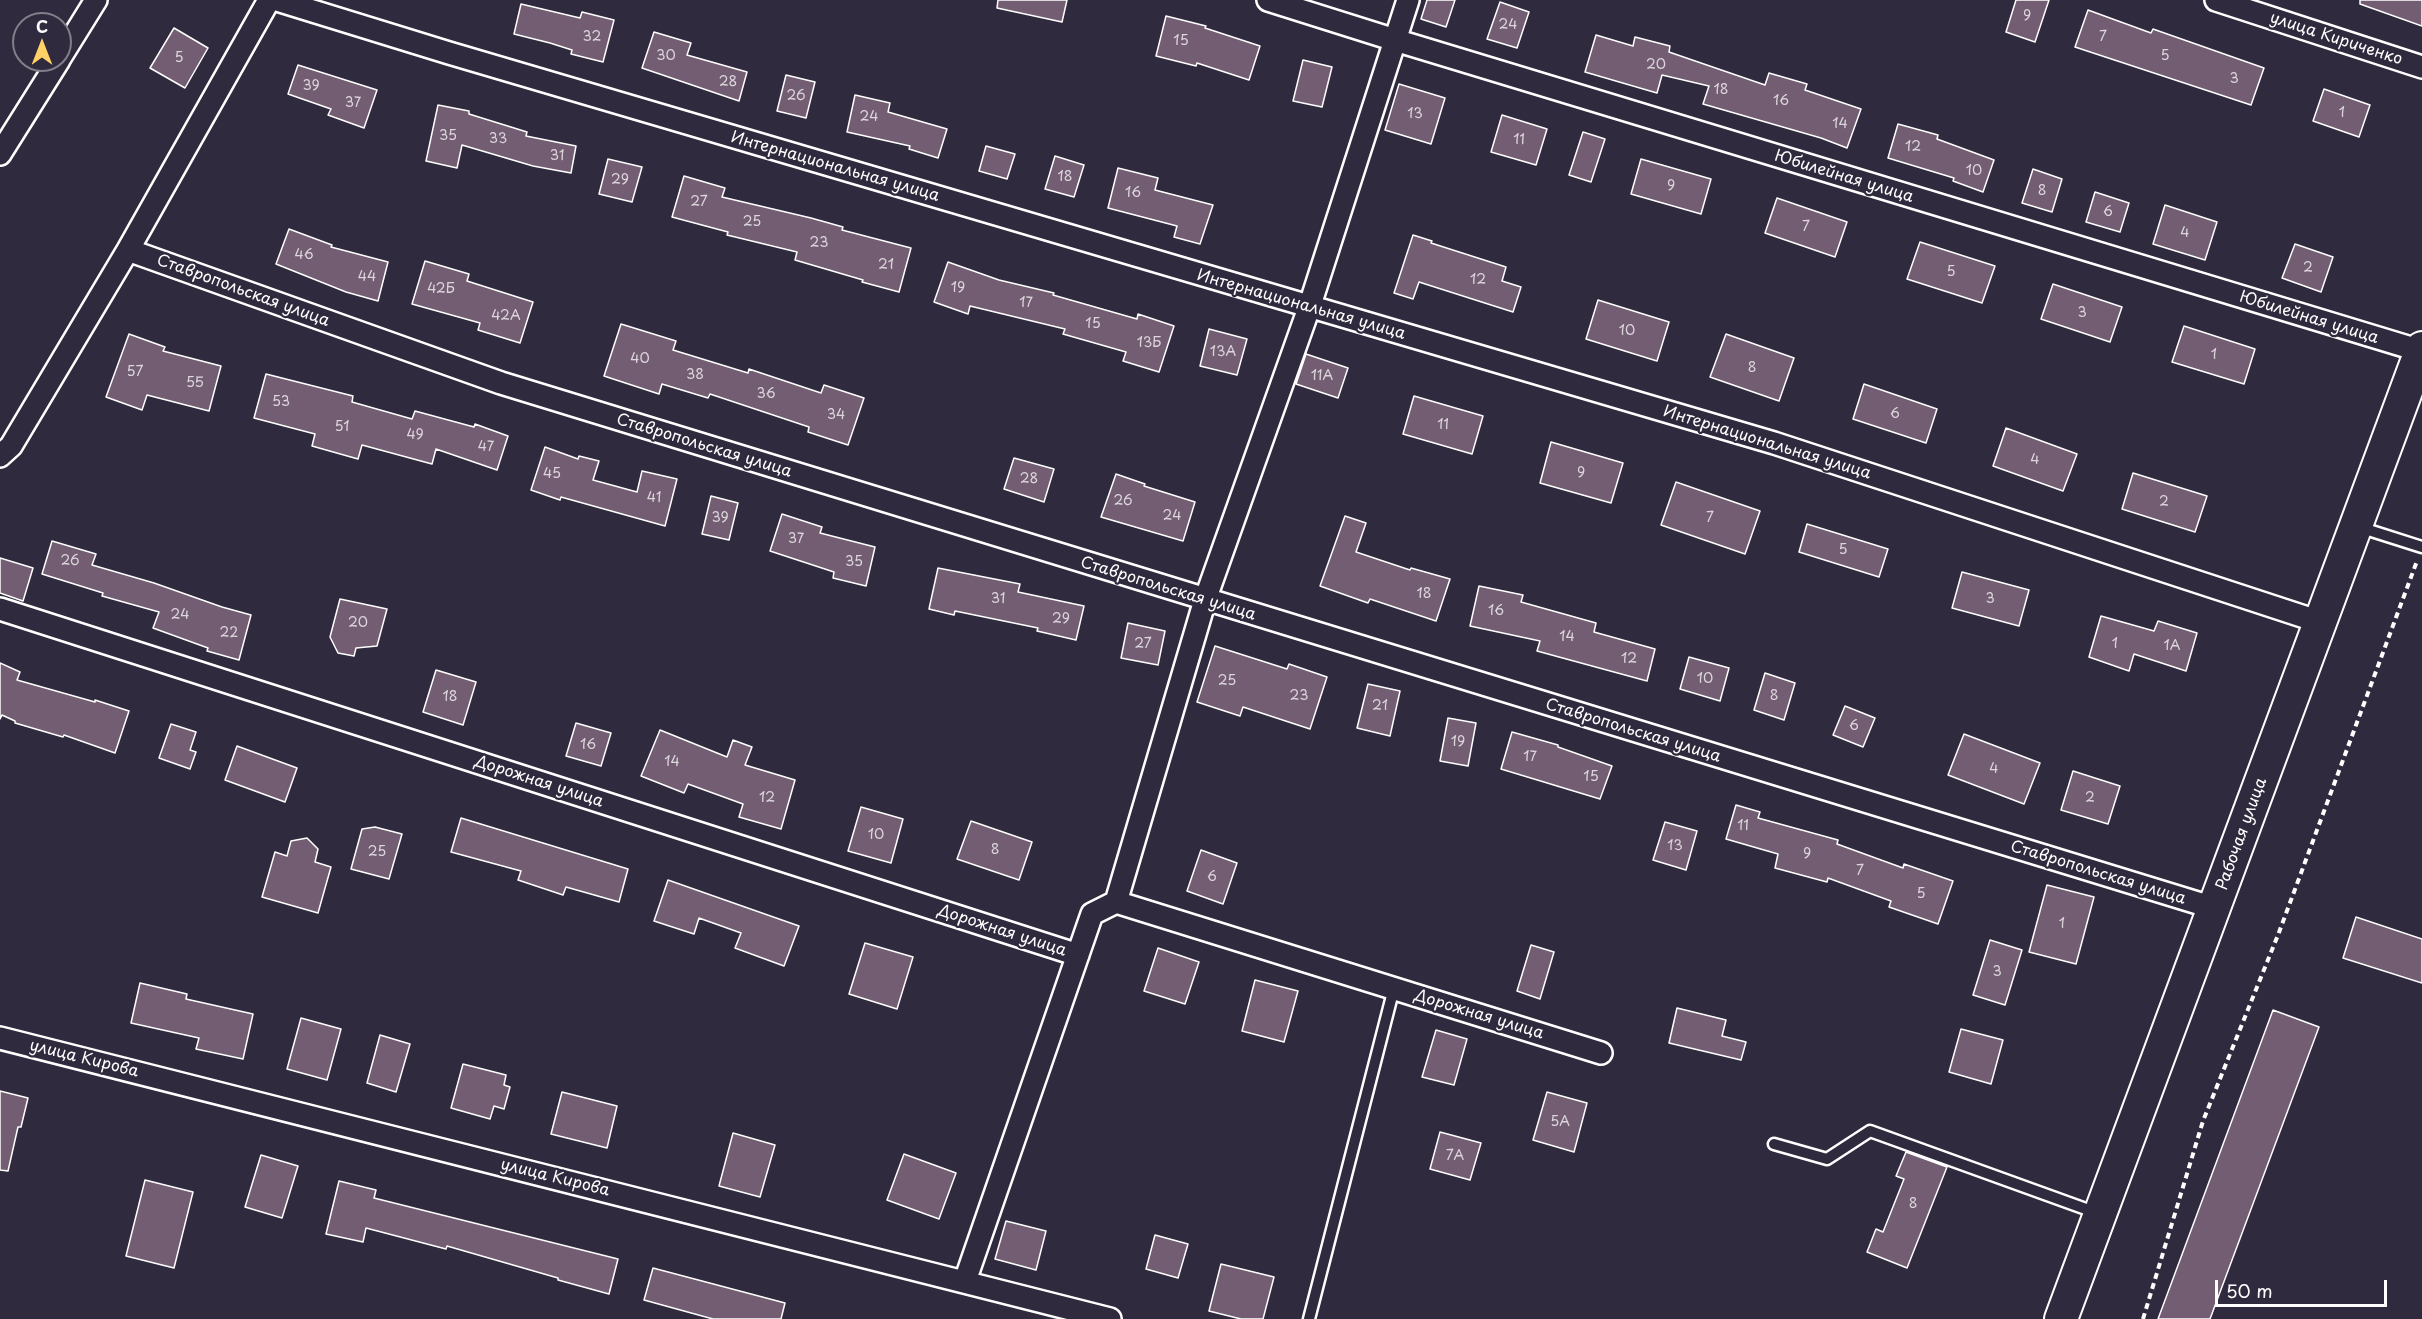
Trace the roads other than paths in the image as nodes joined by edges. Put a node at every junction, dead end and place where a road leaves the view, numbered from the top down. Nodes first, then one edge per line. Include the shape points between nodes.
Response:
1 (96, 0) edge
2 (268, 0) edge
3 (277, 0) edge
4 (1268, 0) edge
5 (1408, 0) edge
6 (2216, 0) edge
7 (72, 38) edge
8 (1395, 40) junction
9 (2422, 67) edge
10 (51, 72) edge
11 (0, 154) edge
12 (128, 250) junction
13 (1309, 308) junction
14 (2421, 350) edge
15 (0, 456) edge
16 (2356, 526) junction
17 (2422, 547) edge
18 (1205, 600) junction
19 (0, 609) edge
20 (2320, 622) junction
21 (1116, 902) junction
22 (2214, 908) junction
23 (1078, 955) junction
24 (1394, 988) junction
25 (0, 1038) edge
26 (1601, 1053) dead end
27 (1774, 1144) dead end
28 (2100, 1215) junction
29 (965, 1281) junction
30 (1110, 1319) edge
31 (1308, 1319) edge
32 (2061, 1319) edge

1 - 7 street
2 - 12 street
3 - 13 street, Интернациональная улица
4 - 8 street, Юбилейная улица
5 - 8 street
6 - 9 street, улица Кириченко
8 - 13 street
8 - 14 street, Юбилейная улица
10 - 11 street
12 - 15 street via 11,446
12 - 18 street, Ставропольская улица via 501,383
13 - 18 street
13 - 20 street, Интернациональная улица via 1774,443
14 - 16 street, Рабочая улица
16 - 17 lane
16 - 20 street, Рабочая улица
18 - 21 street
18 - 22 street, Ставропольская улица
19 - 23 street, Дорожная улица
20 - 22 street, Рабочая улица
21 - 23 street via 1092,914
21 - 24 street, Дорожная улица
22 - 28 street, Рабочая улица
23 - 29 street
24 - 26 street, Дорожная улица
24 - 31 lane
25 - 29 street, улица Кирова
27 - 28 lane via 1827,1159 1870,1131
28 - 32 street, Рабочая улица
29 - 30 street, улица Кирова

